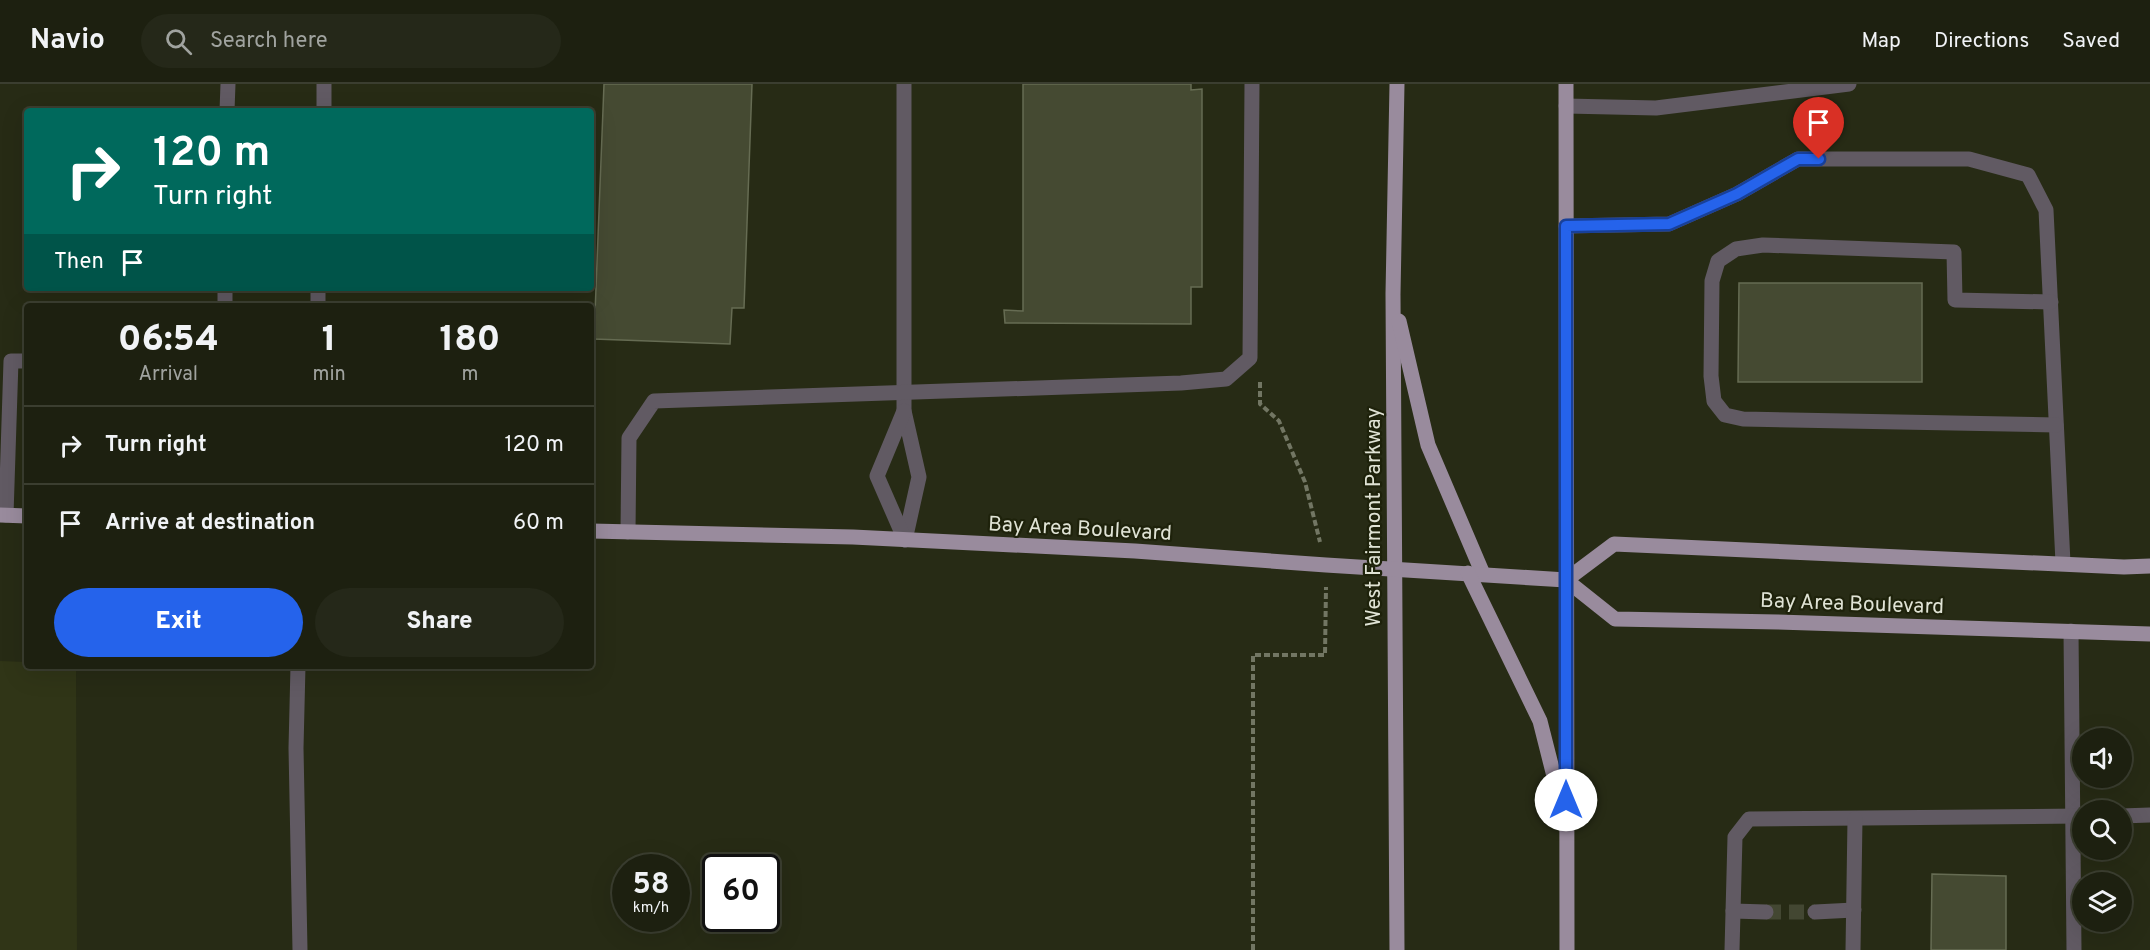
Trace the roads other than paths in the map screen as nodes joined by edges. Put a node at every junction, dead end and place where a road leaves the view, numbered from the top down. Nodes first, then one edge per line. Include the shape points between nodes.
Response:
1 (228, 84) edge
2 (324, 84) edge
3 (904, 84) edge
4 (1252, 84) edge
5 (1396, 84) edge
6 (1566, 84) edge
7 (1849, 84) edge
8 (1566, 106) junction
9 (227, 108) edge
10 (324, 108) edge
11 (1566, 226) junction
12 (1393, 294) junction
13 (2051, 302) junction
14 (5, 360) edge
15 (24, 361) edge
16 (905, 393) junction
17 (904, 411) junction
18 (2056, 425) junction
19 (3, 515) edge
20 (24, 516) edge
21 (594, 531) edge
22 (628, 532) junction
23 (905, 540) junction
24 (2063, 563) junction
25 (2150, 566) edge
26 (1394, 568) junction
27 (1476, 574) junction
28 (1566, 579) junction
29 (2071, 632) junction
30 (2150, 634) edge
31 (298, 669) edge
32 (2076, 800) edge
33 (2150, 815) edge
34 (2072, 816) edge
35 (2132, 816) edge
36 (1855, 819) junction
37 (1566, 823) junction
38 (2076, 860) edge
39 (1854, 910) junction
40 (1733, 911) junction
41 (1766, 912) tunnel mouth
42 (1815, 912) tunnel mouth
43 (300, 950) edge
44 (1397, 950) edge
45 (1567, 950) edge
46 (1732, 950) edge
47 (1853, 950) edge
48 (2074, 950) edge

1 - 9 lane
2 - 10 lane
3 - 16 lane
4 - 16 lane via 1250,358 1226,380
5 - 12 main road, West Fairmont Parkway
6 - 8 main road
7 - 8 lane via 1656,108
8 - 11 main road
11 - 13 lane via 1669,224 1737,194 1798,159 1969,159 2028,174 2046,210
11 - 28 main road
12 - 26 main road, West Fairmont Parkway
12 - 27 main road via 1428,445
13 - 18 lane
13 - 18 lane via 1955,300 1954,252 1763,245 1736,249 1718,261 1712,281 1711,376 1714,401 1725,415 1743,419
14 - 15 lane
14 - 19 lane
16 - 17 lane
16 - 22 lane via 654,401 629,438
17 - 23 lane via 919,477
17 - 23 lane via 877,476
18 - 24 lane
19 - 20 main road
21 - 22 main road, Bay Area Boulevard
22 - 23 main road, Bay Area Boulevard
23 - 26 main road, Bay Area Boulevard
24 - 25 main road
24 - 28 main road via 1614,544
26 - 27 main road, Bay Area Boulevard
26 - 44 main road, West Fairmont Parkway
27 - 28 main road, Bay Area Boulevard
27 - 37 main road via 1540,721
28 - 29 main road, Bay Area Boulevard via 1615,619
28 - 37 main road
29 - 30 main road, Bay Area Boulevard
29 - 32 lane
31 - 43 lane
33 - 35 lane
34 - 36 lane
36 - 39 lane
36 - 40 lane via 1749,819 1735,837
37 - 45 main road
38 - 48 lane
39 - 42 lane
39 - 47 lane
40 - 41 lane
40 - 46 lane

